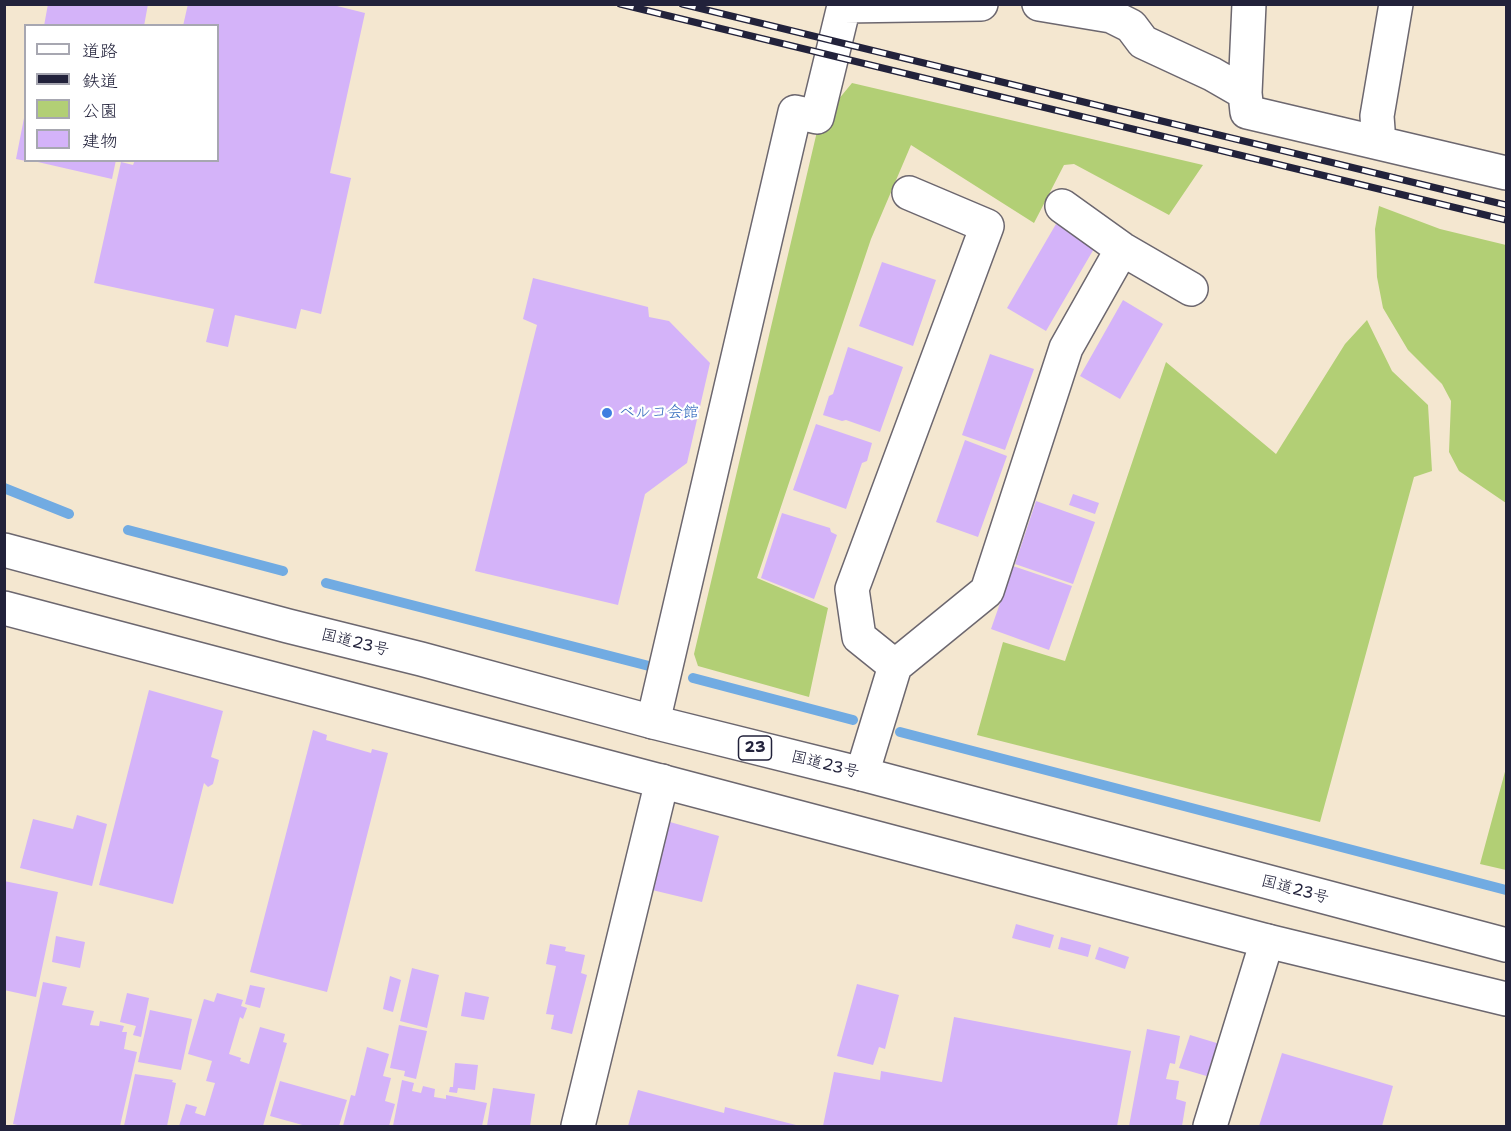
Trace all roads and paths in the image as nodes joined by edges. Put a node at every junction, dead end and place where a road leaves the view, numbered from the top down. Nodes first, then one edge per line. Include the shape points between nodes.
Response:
1 (981, 4) edge
2 (1039, 4) edge
3 (1249, 4) edge
4 (1396, 4) edge
5 (843, 5) edge
6 (1245, 93) junction
7 (1379, 143) junction
8 (1506, 173) edge
9 (909, 193) dead end
10 (1062, 206) dead end
11 (1122, 249) junction
12 (1191, 289) dead end
13 (4, 550) edge
14 (4, 608) edge
15 (895, 666) junction
16 (653, 722) junction
17 (862, 774) junction
18 (662, 781) junction
19 (1267, 941) junction
20 (1506, 945) edge
21 (1506, 999) edge
22 (578, 1126) edge
23 (1210, 1126) edge

1 - 5 main road
2 - 6 main road via 1111,16 1131,26 1143,42
3 - 6 main road
4 - 7 main road via 1377,116
5 - 16 main road via 817,117 795,112
6 - 7 main road via 1247,112
7 - 8 main road
9 - 15 main road via 987,226 852,589 859,637
10 - 11 main road
11 - 12 main road
11 - 15 main road via 1066,348 987,591
13 - 16 main road, 国道23号 / 23
14 - 18 main road
15 - 17 main road
16 - 17 main road, 国道23号 / 23
17 - 20 main road, 国道23号 / 23
18 - 19 main road
18 - 22 main road
19 - 21 main road
19 - 23 main road

